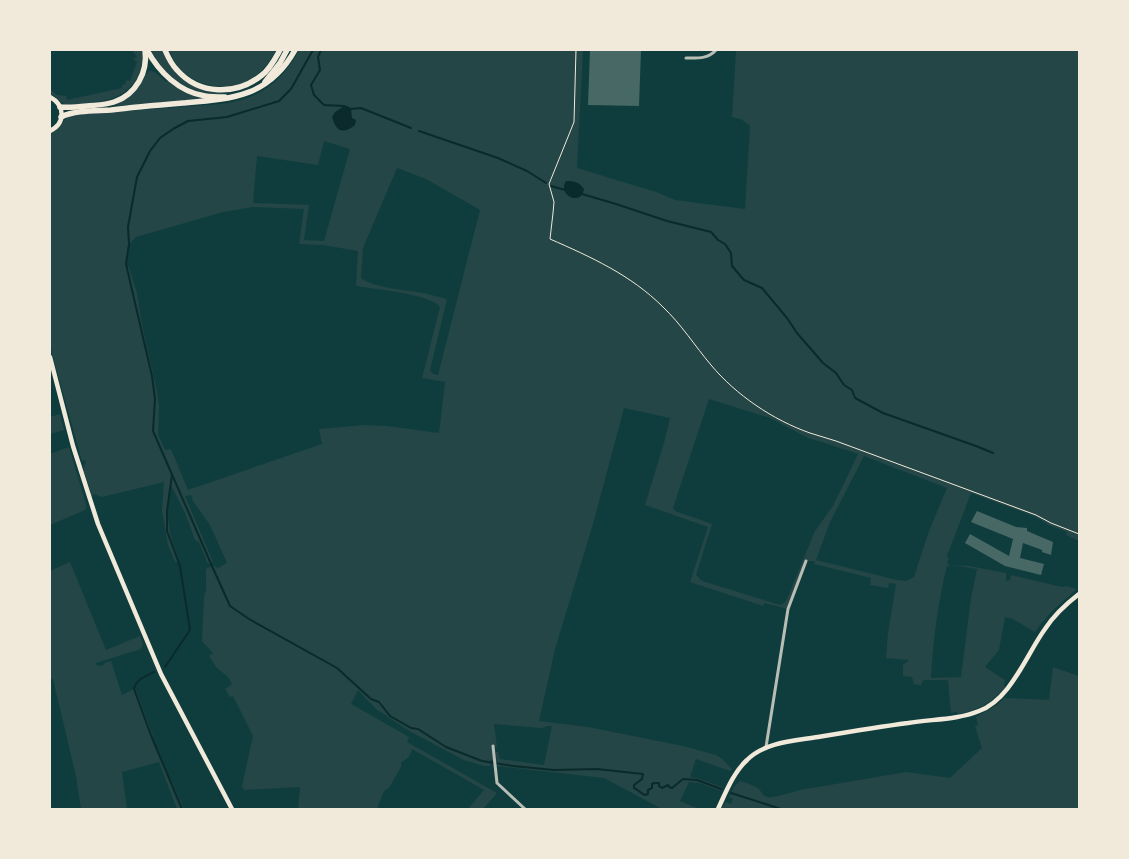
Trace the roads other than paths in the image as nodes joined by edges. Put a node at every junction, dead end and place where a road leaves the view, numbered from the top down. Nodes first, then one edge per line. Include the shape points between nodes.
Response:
1 (146, 50) edge
2 (165, 50) edge
3 (280, 50) edge
4 (287, 50) edge
5 (295, 50) edge
6 (716, 50) edge
7 (686, 58) dead end
8 (264, 84) junction
9 (50, 97) edge
10 (235, 97) junction
11 (60, 107) junction
12 (62, 117) junction
13 (50, 131) edge
14 (50, 357) edge
15 (806, 561) dead end
16 (1079, 594) edge
17 (493, 746) dead end
18 (766, 748) junction
19 (232, 809) edge
20 (525, 809) edge
21 (718, 809) edge

1 - 10 highway via 173,82 187,90 206,96
1 - 11 highway via 143,75 128,95 102,105
2 - 3 highway via 175,69 191,83 209,89 230,90 262,75
4 - 8 highway
5 - 8 highway via 280,72
6 - 7 street via 704,58
8 - 10 highway
9 - 11 main road
10 - 12 highway
11 - 12 main road
12 - 13 main road via 58,126
14 - 19 main road via 98,524 161,674
15 - 18 street via 788,609
16 - 18 main road via 1050,622 1000,698 982,710 957,717 909,722
17 - 20 street via 497,783
18 - 21 main road via 740,768

